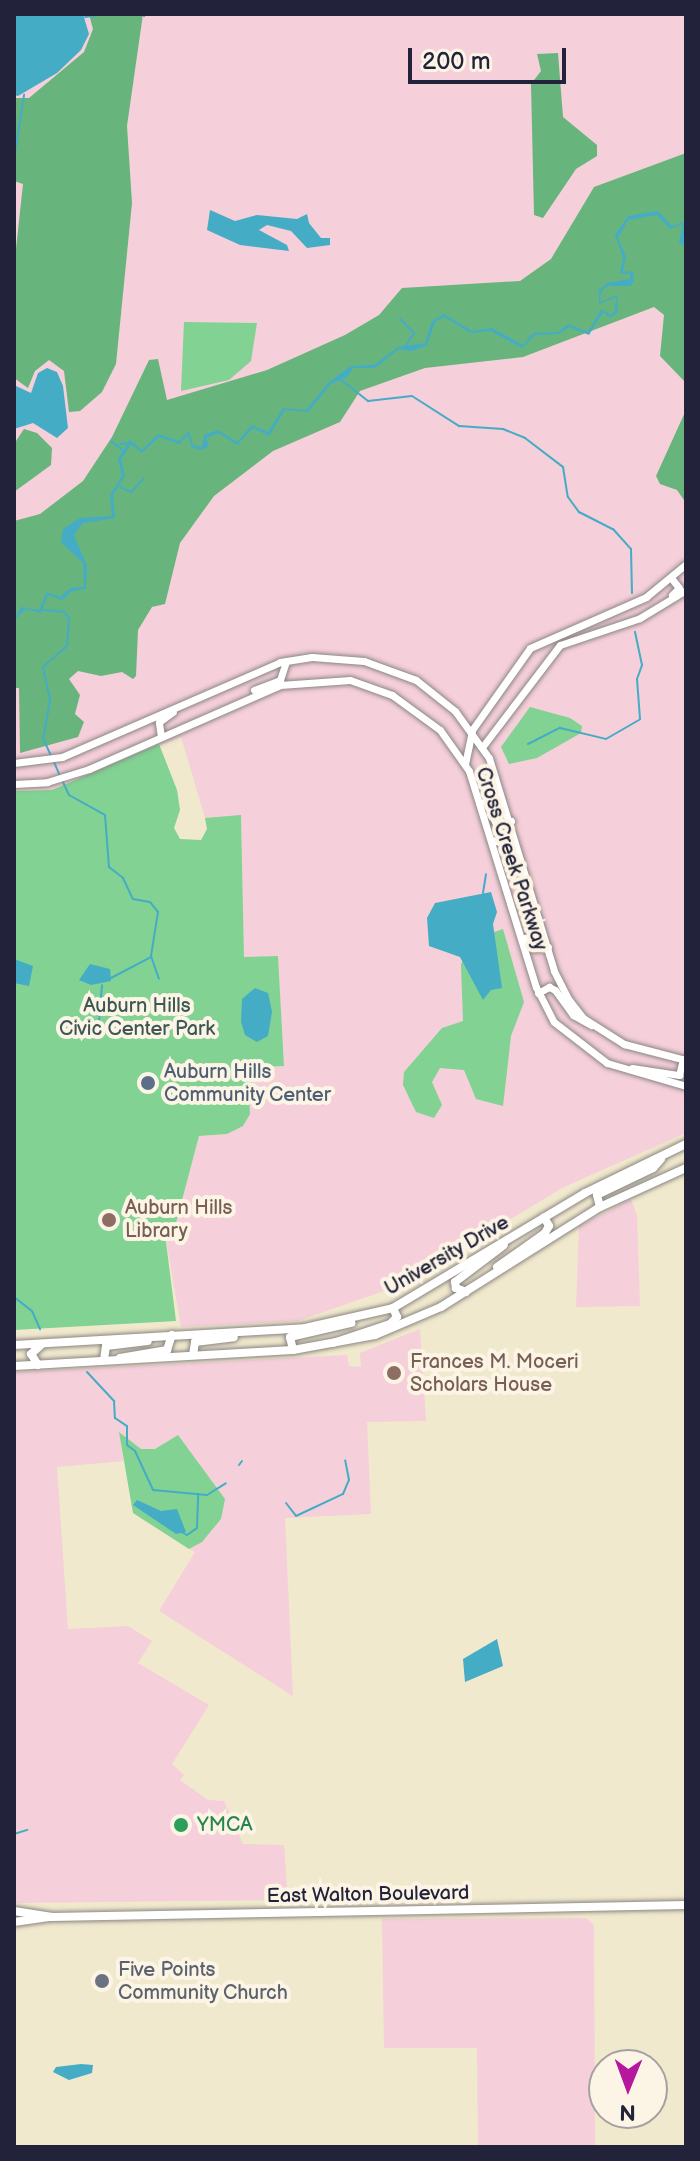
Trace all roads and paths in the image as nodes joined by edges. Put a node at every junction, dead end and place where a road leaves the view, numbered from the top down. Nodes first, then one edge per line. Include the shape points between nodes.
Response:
1 (686, 564) edge
2 (672, 579) junction
3 (686, 590) edge
4 (629, 622) junction
5 (286, 661) junction
6 (201, 694) junction
7 (232, 704) junction
8 (472, 730) junction
9 (161, 737) junction
10 (483, 746) junction
11 (14, 763) edge
12 (465, 764) junction
13 (472, 779) junction
14 (14, 784) edge
15 (511, 821) junction
16 (491, 840) junction
17 (533, 898) junction
18 (508, 900) junction
19 (548, 947) junction
20 (538, 993) junction
21 (593, 1026) junction
22 (685, 1060) edge
23 (622, 1069) junction
24 (686, 1086) edge
25 (686, 1144) edge
26 (664, 1155) junction
27 (686, 1161) edge
28 (686, 1168) edge
29 (646, 1186) junction
30 (600, 1207) junction
31 (544, 1217) junction
32 (510, 1239) junction
33 (486, 1279) junction
34 (466, 1292) junction
35 (393, 1308) junction
36 (362, 1317) junction
37 (250, 1332) junction
38 (172, 1335) junction
39 (156, 1337) junction
40 (43, 1343) junction
41 (14, 1345) edge
42 (329, 1346) junction
43 (293, 1350) junction
44 (193, 1355) junction
45 (104, 1360) junction
46 (116, 1360) junction
47 (38, 1365) junction
48 (14, 1366) edge
49 (686, 1905) edge
50 (14, 1911) edge
51 (51, 1917) junction
52 (14, 1922) edge

1 - 2 street
2 - 4 street via 679,583 677,592
2 - 8 street via 638,601 538,642 517,662
3 - 4 street
4 - 10 street via 577,636 552,651 513,712
5 - 6 street, Cross Creek Parkway
5 - 7 street via 280,680
5 - 8 street, Cross Creek Parkway via 338,658 392,671 446,703
6 - 9 street via 159,722
6 - 11 street, Cross Creek Parkway via 62,757
7 - 9 street, Cross Creek Parkway
7 - 12 street, Cross Creek Parkway via 300,680 350,680 419,711
8 - 10 street, Cross Creek Parkway
8 - 12 street
9 - 14 street, Cross Creek Parkway via 67,777
10 - 15 street, Cross Creek Parkway
12 - 13 street, Cross Creek Parkway
13 - 15 street via 479,783 497,826
13 - 16 street, Cross Creek Parkway
15 - 17 street, Cross Creek Parkway
16 - 17 street via 512,845 524,887
16 - 18 street, Cross Creek Parkway
17 - 19 street, Cross Creek Parkway
18 - 19 street via 527,944
18 - 20 street, Cross Creek Parkway
19 - 21 street, Cross Creek Parkway via 569,1000
20 - 21 street via 555,990 584,1025
20 - 23 street, Cross Creek Parkway via 568,1036
21 - 22 street, Cross Creek Parkway via 624,1044
22 - 23 street via 679,1075
23 - 24 street, Cross Creek Parkway
25 - 26 main road, University Drive
26 - 30 main road via 653,1168 597,1195
26 - 31 main road, University Drive
27 - 29 main road
28 - 29 main road, University Drive
29 - 30 main road, University Drive
30 - 33 main road, University Drive
31 - 32 main road, University Drive
31 - 33 main road via 549,1226 545,1233
32 - 34 main road via 497,1255 455,1282
32 - 35 main road, University Drive
33 - 34 main road, University Drive
34 - 42 main road, University Drive via 402,1326
35 - 36 main road, University Drive
35 - 42 main road via 397,1317 390,1324
36 - 37 main road, University Drive
36 - 43 main road via 342,1328 292,1336 288,1344
37 - 38 main road, University Drive
37 - 44 main road via 195,1342
38 - 39 main road, University Drive
38 - 46 main road via 167,1350
39 - 40 main road, University Drive
39 - 45 main road via 106,1346
40 - 41 main road, University Drive
40 - 47 main road via 31,1354
42 - 43 main road, University Drive
43 - 44 main road, University Drive
44 - 46 main road, University Drive
45 - 46 main road, University Drive
45 - 47 main road, University Drive
47 - 48 main road, University Drive
49 - 51 main road, East Walton Boulevard
50 - 51 main road, East Walton Boulevard
51 - 52 main road, East Walton Boulevard

